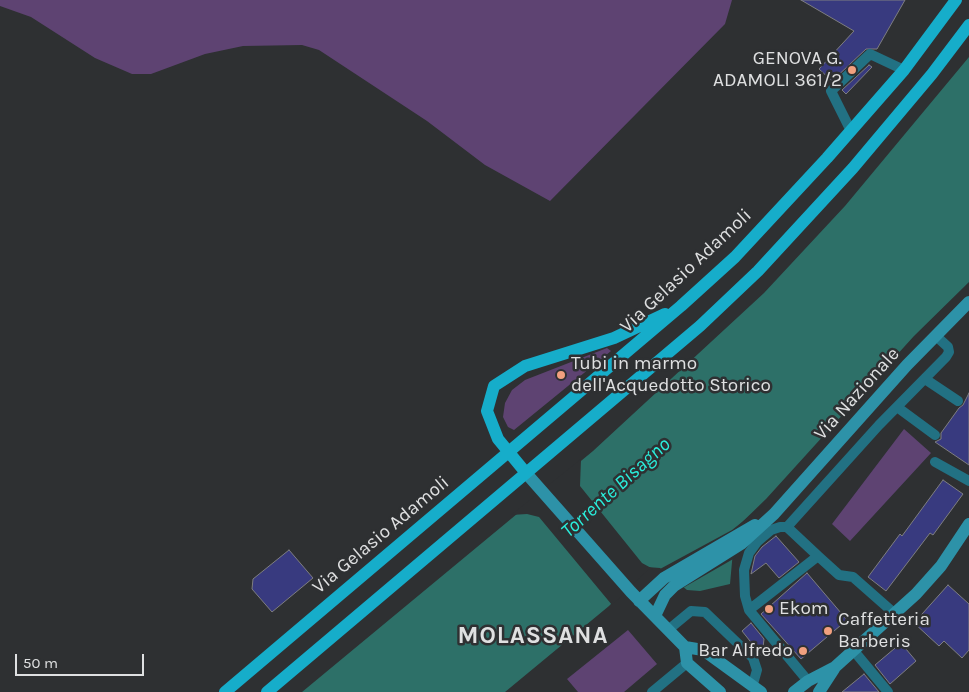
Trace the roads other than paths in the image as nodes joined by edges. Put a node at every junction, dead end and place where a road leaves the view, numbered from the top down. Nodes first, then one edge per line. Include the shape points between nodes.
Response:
1 (956, 0) edge
2 (969, 25) edge
3 (904, 70) junction
4 (851, 131) junction
5 (969, 302) edge
6 (681, 306) junction
7 (936, 336) junction
8 (924, 379) junction
9 (958, 400) dead end
10 (896, 407) junction
11 (935, 435) dead end
12 (507, 453) junction
13 (935, 462) dead end
14 (526, 473) junction
15 (969, 481) edge
16 (774, 514) junction
17 (969, 524) edge
18 (786, 527) junction
19 (818, 556) junction
20 (635, 596) junction
21 (749, 610) junction
22 (895, 614) junction
23 (655, 616) junction
24 (668, 630) junction
25 (685, 647) junction
26 (854, 651) junction
27 (687, 663) junction
28 (835, 666) junction
29 (808, 681) junction
30 (757, 688) edge
31 (225, 692) edge
32 (268, 692) edge
33 (652, 692) edge
34 (720, 692) edge
35 (794, 692) edge
36 (819, 692) edge
37 (888, 692) edge

1 - 3 main road, Via Gelasio Adamoli
2 - 14 main road via 853,168 758,271 700,326
3 - 4 main road, Via Gelasio Adamoli
3 - 4 lane via 870,54 831,91
4 - 6 main road, Via Gelasio Adamoli via 735,257
5 - 7 main road, Via Nazionale
6 - 12 main road, Via Gelasio Adamoli
6 - 12 main road via 614,338 525,366 494,386 487,411
7 - 8 lane via 949,352
7 - 16 main road, Via Nazionale
8 - 9 lane
8 - 10 lane
10 - 11 lane
10 - 18 lane
12 - 14 main road
12 - 31 main road, Via Gelasio Adamoli
13 - 15 lane
14 - 20 main road
14 - 32 main road
16 - 20 main road, Via Nazionale
16 - 23 main road, Via Nazionale via 741,544 674,586 665,595
17 - 22 main road via 941,566
18 - 19 lane
18 - 21 lane via 771,530 749,553 744,570
19 - 21 lane
19 - 22 lane via 839,575 853,577
20 - 23 main road
21 - 29 lane
22 - 26 main road
23 - 24 main road
24 - 25 main road
24 - 30 lane via 690,611 705,612 754,658
25 - 27 main road
25 - 30 main road via 703,650
26 - 28 main road
26 - 37 lane
27 - 33 lane
27 - 34 main road
28 - 29 main road
28 - 36 main road
29 - 35 main road

